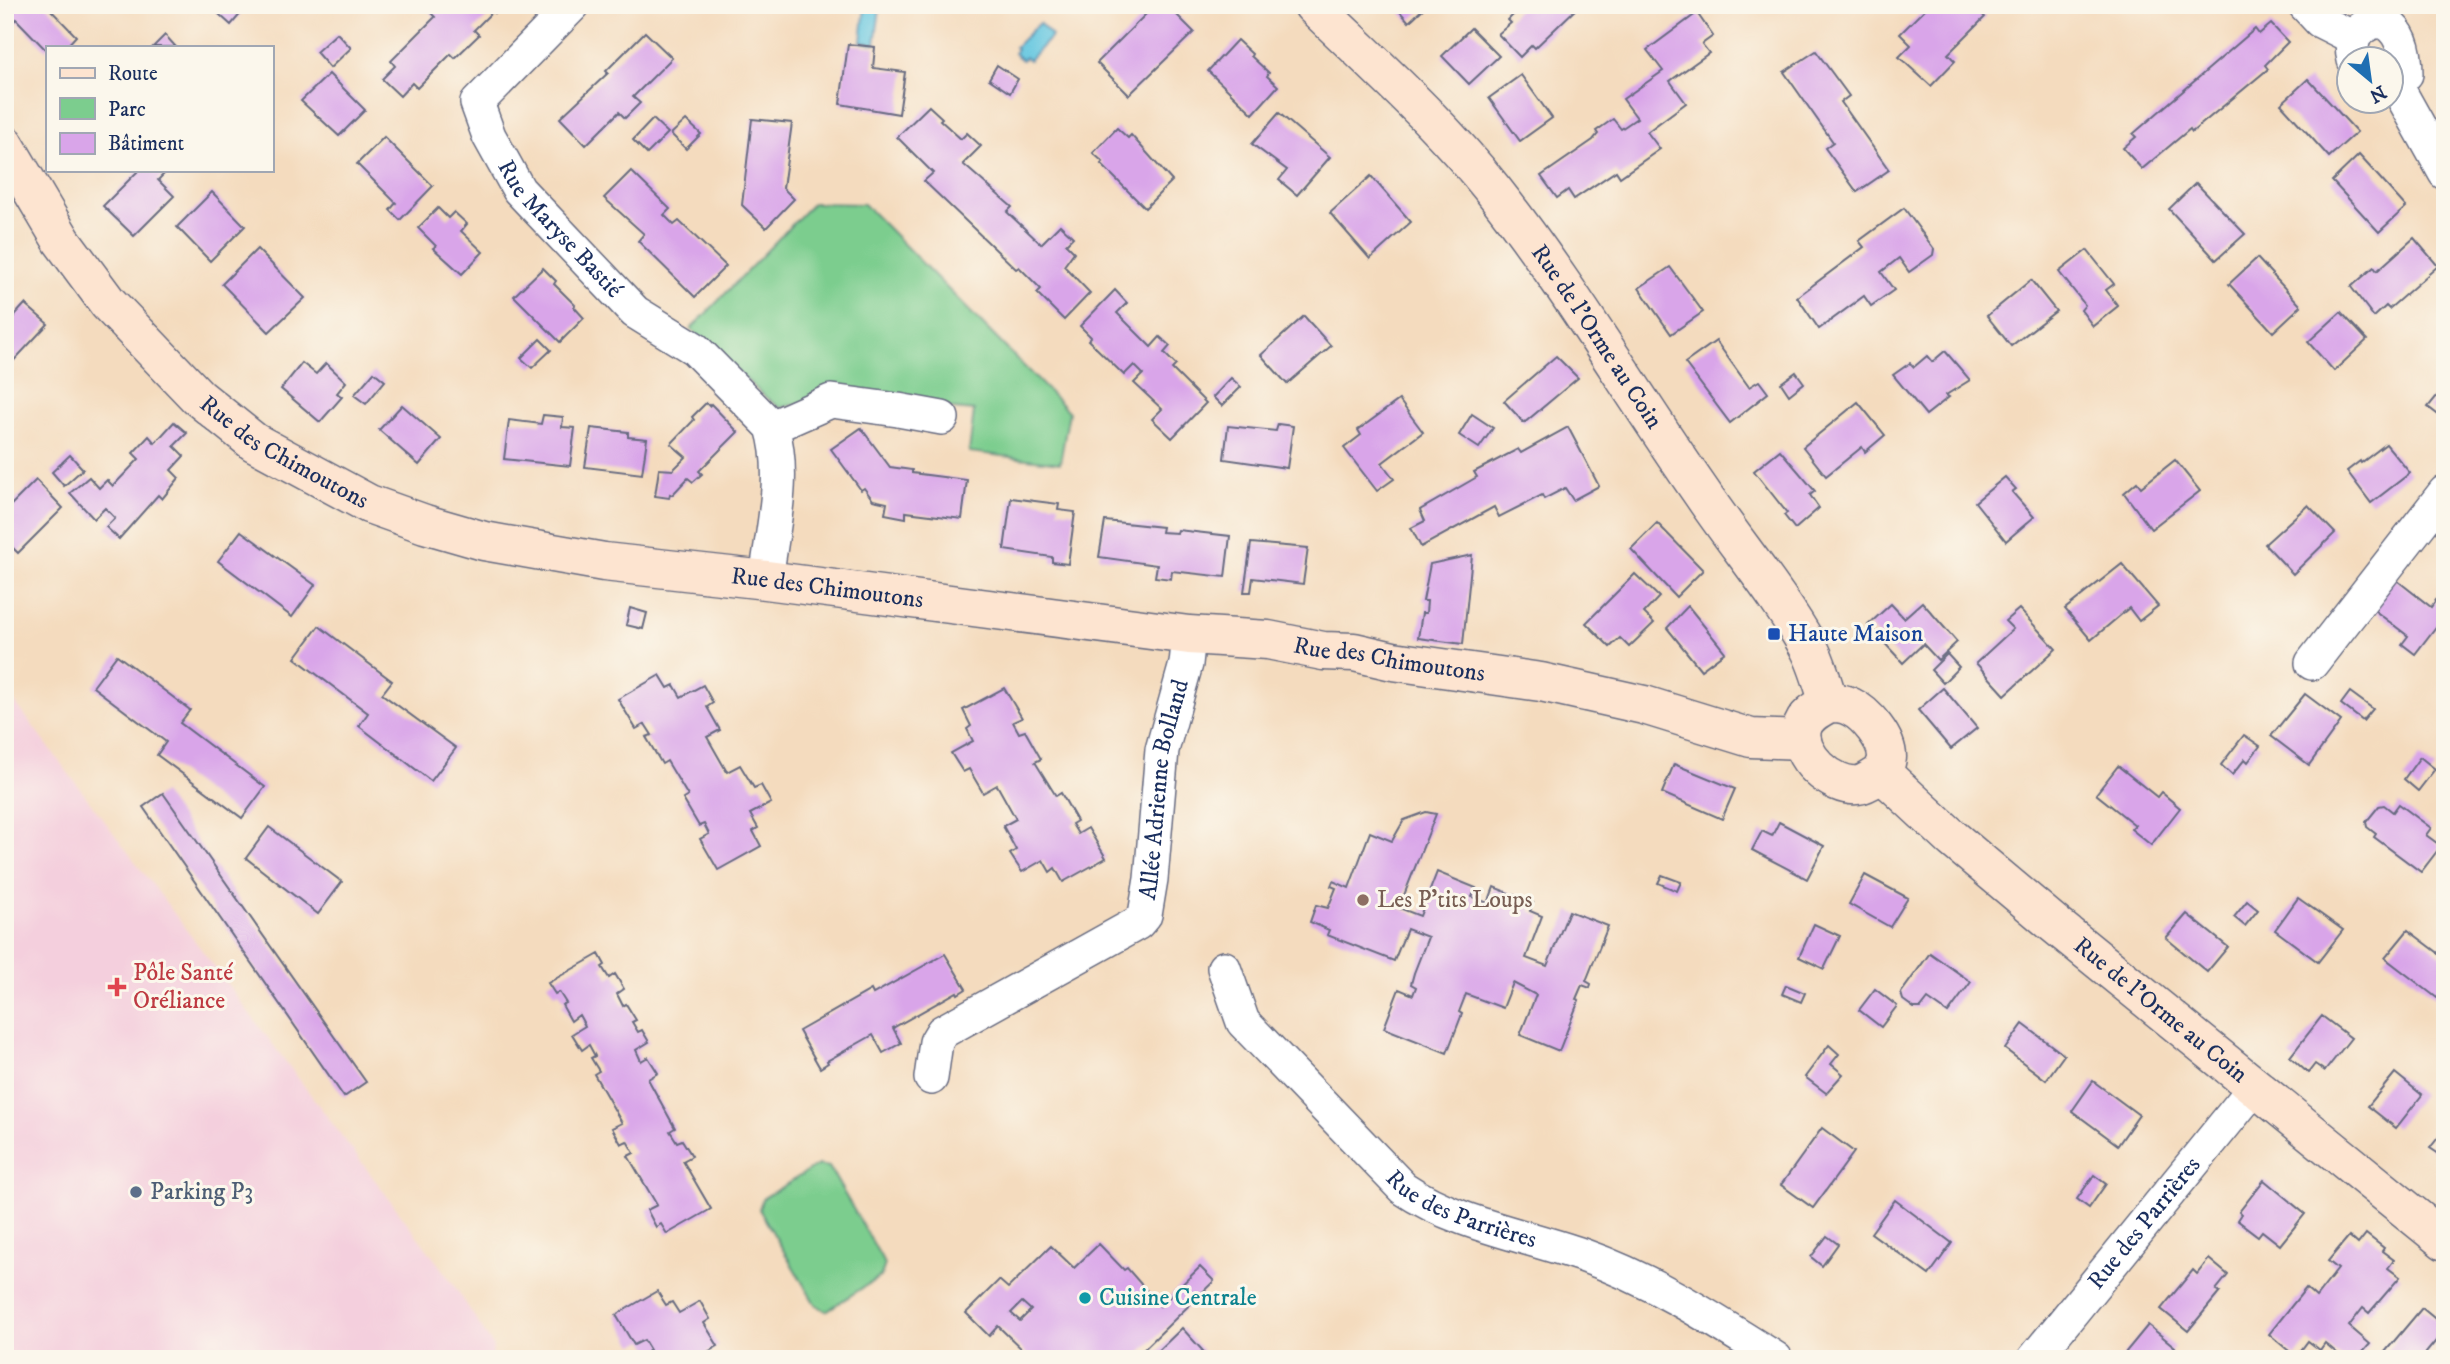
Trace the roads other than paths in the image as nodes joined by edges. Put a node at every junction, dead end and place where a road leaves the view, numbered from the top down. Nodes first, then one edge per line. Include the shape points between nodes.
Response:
1 (573, 5) edge
2 (1313, 5) edge
3 (2305, 5) edge
4 (2366, 31) edge
5 (2401, 46) edge
6 (2404, 53) edge
7 (2404, 76) edge
8 (2404, 104) edge
9 (5, 145) edge
10 (2445, 173) edge
11 (942, 418) dead end
12 (772, 427) junction
13 (2445, 492) edge
14 (766, 580) junction
15 (1189, 635) junction
16 (2312, 663) dead end
17 (1829, 703) junction
18 (1802, 740) junction
19 (1882, 773) junction
20 (1224, 968) dead end
21 (931, 1078) dead end
22 (2255, 1087) junction
23 (2445, 1241) edge
24 (1776, 1359) edge
25 (2034, 1359) edge

1 - 12 street, Rue Maryse Bastié via 477,103 489,136 519,190 635,312 695,349
2 - 17 main road, Rue de l'Orme au Coin via 1405,93 1494,191 1777,599 1810,650
3 - 4 street via 2320,21
4 - 5 street via 2386,23
6 - 7 street
8 - 10 street
9 - 14 main road, Rue des Chimoutons via 62,241 108,303 198,397 254,442 369,504 484,541 628,566
11 - 12 street via 831,401
12 - 14 street via 779,474
13 - 16 street
14 - 15 main road, Rue des Chimoutons
15 - 18 main road, Rue des Chimoutons via 1268,640 1541,681 1644,705 1751,738
15 - 21 street, Allée Adrienne Bolland via 1163,750 1145,915 942,1032 936,1042
17 - 18 main road via 1805,720
17 - 19 main road via 1850,706 1870,723 1885,744
18 - 19 main road via 1811,759 1836,781 1858,785
19 - 22 main road, Rue de l'Orme au Coin via 1983,864
20 - 24 street, Rue des Parrières via 1243,1023 1403,1188 1427,1205 1626,1273 1677,1297
22 - 23 main road, Rue de l'Orme au Coin
22 - 25 street, Rue des Parrières

